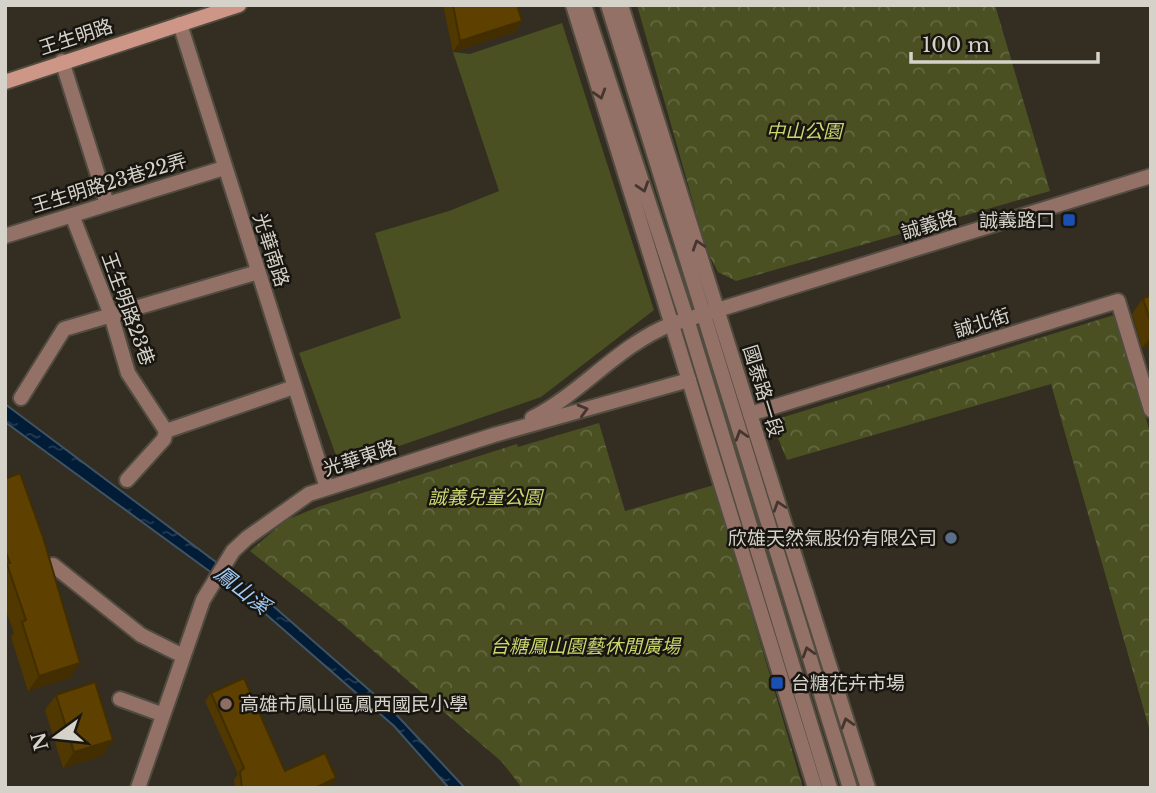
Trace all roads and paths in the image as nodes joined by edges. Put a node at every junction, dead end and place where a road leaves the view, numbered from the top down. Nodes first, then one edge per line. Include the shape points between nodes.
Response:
1 (239, 5) edge
2 (573, 5) edge
3 (584, 5) edge
4 (608, 5) edge
5 (621, 5) edge
6 (180, 24) junction
7 (62, 61) junction
8 (5, 82) edge
9 (224, 168) junction
10 (1151, 176) edge
11 (107, 204) junction
12 (72, 215) junction
13 (5, 236) edge
14 (654, 242) junction
15 (258, 272) junction
16 (719, 310) junction
17 (111, 314) junction
18 (704, 314) junction
19 (687, 319) junction
20 (672, 324) junction
21 (689, 380) junction
22 (294, 387) junction
23 (21, 398) dead end
24 (1151, 410) edge
25 (750, 414) junction
26 (166, 431) junction
27 (494, 435) junction
28 (127, 480) dead end
29 (327, 488) junction
30 (53, 565) edge
31 (183, 656) junction
32 (121, 699) dead end
33 (161, 714) junction
34 (138, 788) edge
35 (815, 788) edge
36 (830, 788) edge
37 (850, 788) edge
38 (868, 788) edge

1 - 6 main road, 王生明路
2 -> 14 street
3 -> 14 street
4 - 18 street, 國泰路一段
16 -> 5 street, 國泰路一段
6 - 7 main road, 王生明路
6 - 9 street, 光華南路
7 - 8 main road, 王生明路
7 - 11 street
9 - 11 street, 王生明路23巷22弄
9 - 15 street, 光華南路
10 - 16 street, 誠義路
11 - 12 street, 王生明路23巷22弄
12 - 13 street, 王生明路23巷22弄
12 - 17 street, 王生明路23巷
14 - 19 street
14 - 20 street
15 - 17 street
15 - 22 street, 光華南路
16 - 18 street, 光華東路
16 - 25 street, 國泰路一段
17 - 23 street via 64,329
17 - 26 street, 王生明路23巷 via 128,373
18 - 19 street, 光華東路
37 -> 18 street, 國泰路一段
19 - 20 street, 光華東路
19 - 36 street
20 - 21 street
20 - 27 street, 光華東路 via 640,340 545,411
27 -> 21 street, 光華東路
21 - 35 street
22 - 26 street
22 - 29 street, 光華南路
24 - 25 street, 誠北街 via 1118,302
38 -> 25 street, 國泰路一段
26 - 28 street
27 - 29 street, 光華東路
29 - 31 street, 光華東路 via 309,494 247,538 227,560 203,600
30 - 31 street via 141,635
31 - 33 street
32 - 33 street
33 - 34 street

